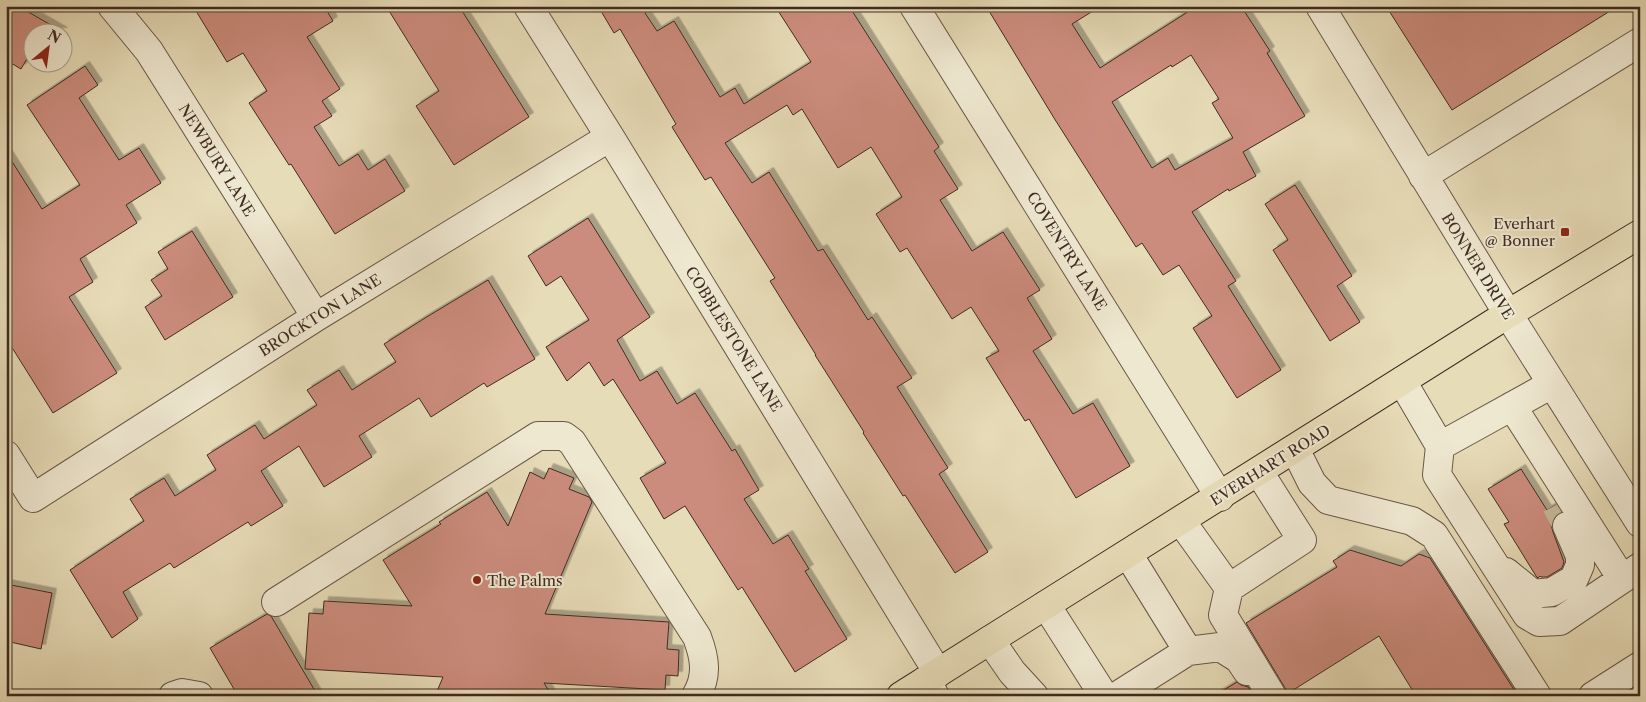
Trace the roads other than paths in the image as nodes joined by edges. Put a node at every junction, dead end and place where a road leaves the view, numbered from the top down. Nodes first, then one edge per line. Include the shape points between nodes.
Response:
1 (112, 6) edge
2 (528, 6) edge
3 (914, 6) edge
4 (1320, 6) edge
5 (1637, 50) edge
6 (610, 136) junction
7 (1423, 176) junction
8 (1640, 234) edge
9 (1508, 314) junction
10 (316, 317) junction
11 (1402, 381) junction
12 (1552, 384) junction
13 (1512, 406) junction
14 (1534, 440) junction
15 (1440, 446) junction
16 (1295, 449) junction
17 (6, 455) edge
18 (1259, 472) junction
19 (1220, 497) junction
20 (1181, 521) junction
21 (1640, 523) edge
22 (1128, 554) junction
23 (1491, 560) junction
24 (1631, 573) edge
25 (1228, 588) junction
26 (276, 602) dead end
27 (1046, 605) junction
28 (990, 640) junction
29 (1188, 651) junction
30 (1640, 666) edge
31 (933, 683) edge
32 (173, 696) edge
33 (199, 696) edge
34 (696, 696) edge
35 (901, 696) edge
36 (1034, 696) edge
37 (1104, 696) edge
38 (1117, 696) edge
39 (1262, 696) edge
40 (1272, 696) edge
41 (1537, 696) edge
42 (1593, 696) edge

1 - 10 street, NEWBURY LANE via 149,51
2 - 6 street, COBBLESTONE LANE
3 - 19 street, COVENTRY LANE
4 - 7 street, BONNER DRIVE
5 - 7 street
6 - 10 street, BROCKTON LANE
6 - 31 street, COBBLESTONE LANE
7 - 9 street, BONNER DRIVE
8 - 9 main road, EVERHART ROAD
9 - 11 main road, EVERHART ROAD
9 - 12 street, BONNER DRIVE
10 - 17 street, BROCKTON LANE via 33,498
11 - 15 street
11 - 16 main road, EVERHART ROAD
12 - 13 street
12 - 21 street, BONNER DRIVE
13 - 14 street
13 - 15 street
14 - 23 street via 1541,481 1580,556 1580,565 1574,579 1552,592 1533,594
14 - 24 street
15 - 23 street via 1437,475
16 - 18 main road, EVERHART ROAD
16 - 41 street via 1312,483 1328,500 1412,522 1434,535
18 - 19 main road, EVERHART ROAD
18 - 25 street via 1302,540
19 - 20 main road, EVERHART ROAD
20 - 22 main road, EVERHART ROAD
20 - 25 street
22 - 27 main road, EVERHART ROAD
22 - 29 street
23 - 24 street via 1527,615 1539,622 1560,621
25 - 40 street via 1223,615
26 - 34 street via 538,436 564,436 572,442 697,638 704,655 704,674
27 - 28 main road, EVERHART ROAD
27 - 37 street
28 - 31 main road, EVERHART ROAD
28 - 36 street
29 - 38 street
29 - 39 street via 1220,647 1240,660
30 - 42 street
31 - 35 main road, EVERHART ROAD
32 - 33 street via 182,693

